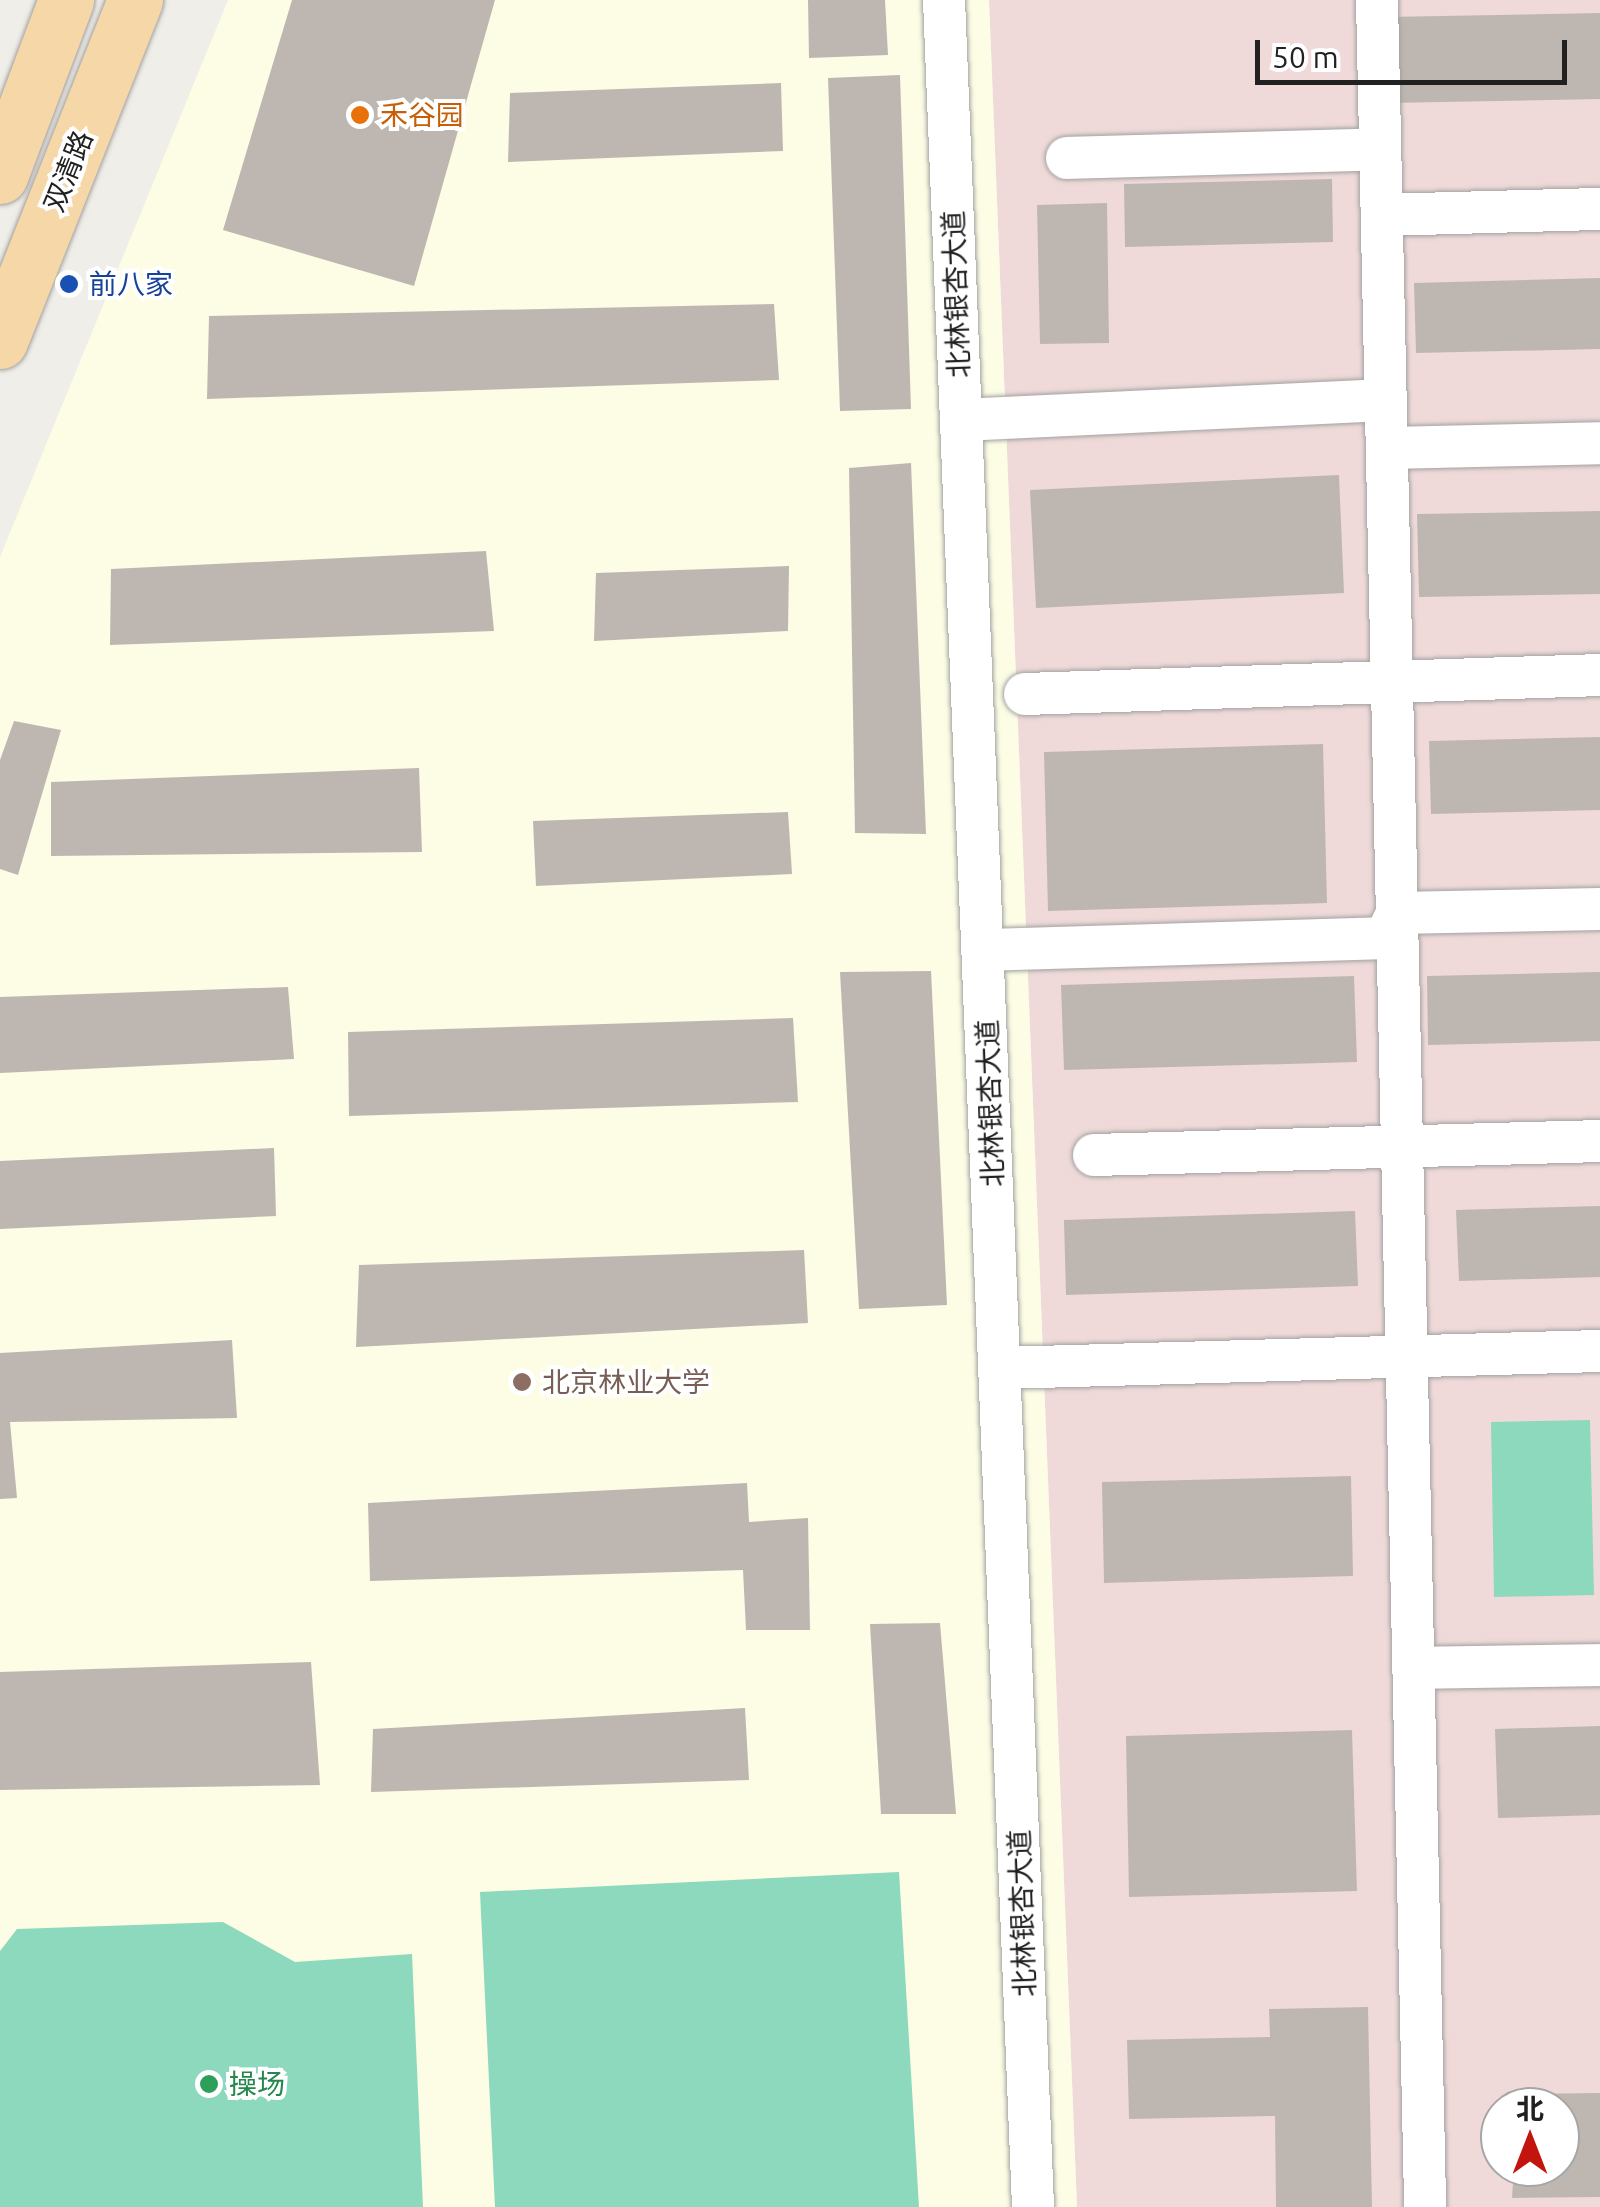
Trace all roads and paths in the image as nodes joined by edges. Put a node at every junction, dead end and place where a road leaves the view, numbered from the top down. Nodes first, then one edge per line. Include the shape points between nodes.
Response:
1 (66, 0) edge
2 (135, 0) edge
3 (944, 0) edge
4 (1376, 0) edge
5 (1380, 149) junction
6 (1067, 158) dead end
7 (0, 176) edge
8 (1600, 209) edge
9 (1382, 215) junction
10 (0, 341) edge
11 (1386, 400) junction
12 (962, 420) junction
13 (1600, 443) edge
14 (1387, 448) junction
15 (1600, 676) edge
16 (1392, 681) junction
17 (1025, 694) dead end
18 (1600, 909) edge
19 (1397, 913) junction
20 (984, 950) junction
21 (1600, 1141) edge
22 (1402, 1144) junction
23 (1094, 1155) dead end
24 (1600, 1351) edge
25 (1407, 1361) junction
26 (1002, 1368) junction
27 (1600, 1664) edge
28 (1414, 1668) junction
29 (1033, 2207) edge
30 (1426, 2207) edge

1 - 7 main road
2 - 10 main road, 双清路
3 - 12 street, 北林银杏大道
4 - 5 street
5 - 6 street
5 - 9 street
8 - 9 street
9 - 11 street
11 - 12 street
11 - 14 street
12 - 20 street, 北林银杏大道
13 - 14 street
14 - 16 street
15 - 16 street
16 - 17 street
16 - 19 street
18 - 19 street
19 - 20 street via 1385,938
19 - 22 street
20 - 26 street, 北林银杏大道
21 - 22 street
22 - 23 street
22 - 25 street
24 - 25 street
25 - 26 street
25 - 28 street
26 - 29 street, 北林银杏大道
27 - 28 street
28 - 30 street

